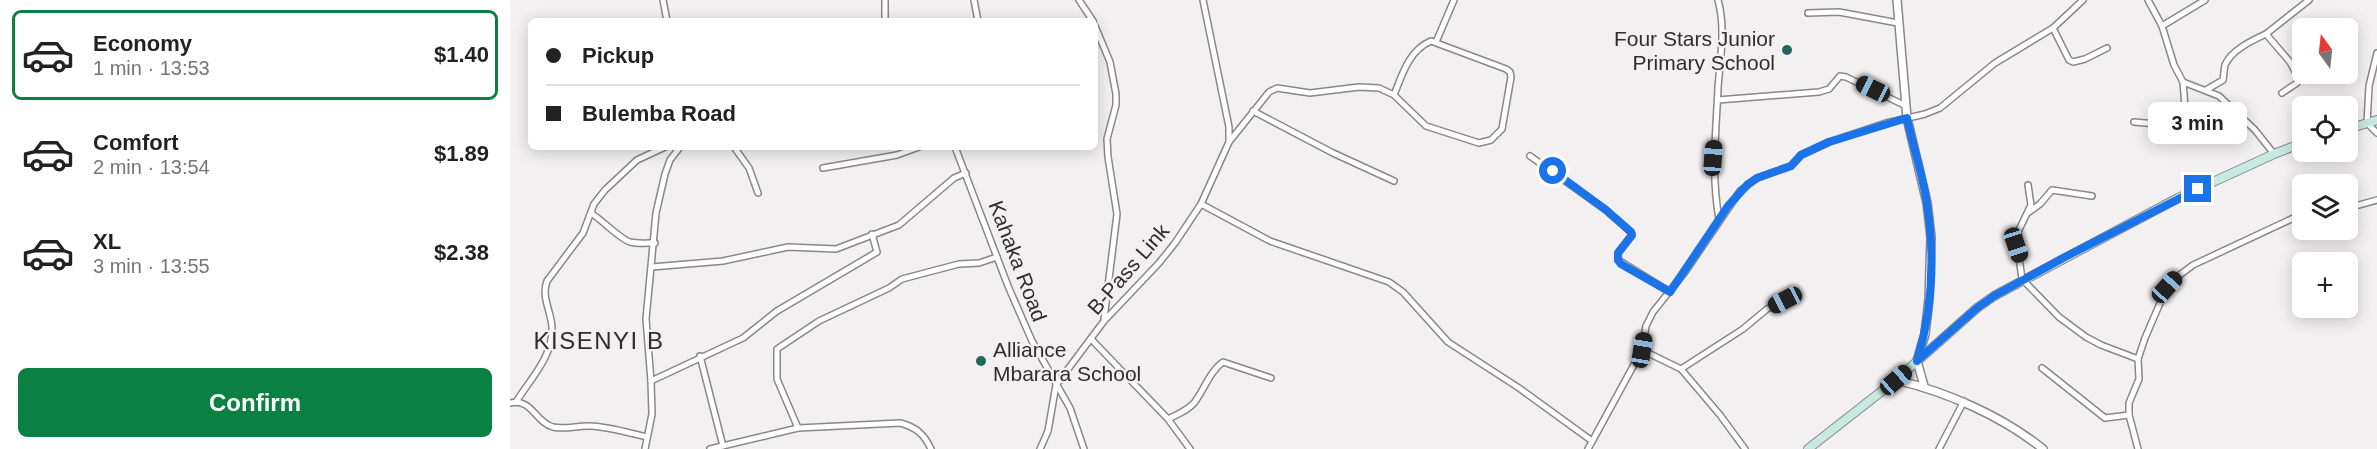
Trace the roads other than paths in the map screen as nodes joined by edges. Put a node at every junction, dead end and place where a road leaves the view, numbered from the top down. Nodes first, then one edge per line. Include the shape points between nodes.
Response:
1 (663, 0) edge
2 (885, 0) edge
3 (974, 0) edge
4 (1079, 0) edge
5 (1203, 0) edge
6 (1454, 0) edge
7 (1718, 0) edge
8 (1897, 0) edge
9 (2071, 0) edge
10 (2083, 0) edge
11 (2148, 0) edge
12 (2205, 0) edge
13 (2309, 0) edge
14 (2076, 6) junction
15 (1808, 13) dead end
16 (666, 18) edge
17 (885, 18) edge
18 (977, 18) edge
19 (1091, 18) edge
20 (1898, 23) junction
21 (2162, 26) junction
22 (2053, 28) junction
23 (1098, 33) edge
24 (2266, 34) junction
25 (1436, 42) junction
26 (2107, 48) dead end
27 (2377, 52) edge
28 (2183, 82) junction
29 (2206, 90) junction
30 (2282, 93) dead end
31 (1394, 96) junction
32 (1718, 100) junction
33 (1906, 106) junction
34 (1253, 111) junction
35 (1907, 118) junction
36 (2377, 120) edge
37 (2134, 122) dead end
38 (2367, 123) junction
39 (2358, 126) edge
40 (2377, 133) edge
41 (1229, 141) junction
42 (2292, 148) edge
43 (658, 150) edge
44 (670, 150) edge
45 (678, 150) edge
46 (736, 150) edge
47 (911, 150) edge
48 (956, 150) edge
49 (675, 153) junction
50 (2274, 154) junction
51 (1530, 156) dead end
52 (823, 168) dead end
53 (966, 172) junction
54 (1394, 181) dead end
55 (2028, 185) dead end
56 (758, 193) dead end
57 (2092, 196) dead end
58 (2377, 200) edge
59 (1201, 204) junction
60 (2358, 205) edge
61 (2029, 212) junction
62 (591, 213) junction
63 (1719, 219) junction
64 (2292, 219) edge
65 (872, 234) junction
66 (655, 243) junction
67 (997, 257) junction
68 (652, 267) junction
69 (2022, 279) junction
70 (1670, 292) junction
71 (1785, 300) dead end
72 (1104, 321) junction
73 (1091, 339) junction
74 (1642, 350) junction
75 (700, 356) junction
76 (2138, 359) junction
77 (1917, 361) junction
78 (2042, 368) dead end
79 (1681, 369) junction
80 (1271, 378) dead end
81 (1896, 380) junction
82 (651, 381) junction
83 (1056, 385) junction
84 (1924, 387) junction
85 (1964, 401) junction
86 (513, 402) edge
87 (2129, 415) junction
88 (1168, 419) junction
89 (798, 428) junction
90 (647, 437) junction
91 (1592, 441) junction
92 (723, 446) junction
93 (645, 449) edge
94 (710, 449) edge
95 (931, 449) edge
96 (1040, 449) edge
97 (1084, 449) edge
98 (1190, 449) edge
99 (1588, 449) edge
100 (1745, 449) edge
101 (1808, 449) edge
102 (1940, 449) edge
103 (2043, 449) edge
104 (2138, 449) edge

1 - 16 street
2 - 17 street
3 - 18 street
4 - 19 street
5 - 41 street, B-Pass Link
6 - 25 street
7 - 32 street via 1722,15
8 - 20 street
9 - 14 street
10 - 14 street
11 - 21 street
12 - 21 street
13 - 24 street
14 - 22 street
15 - 20 street via 1839,12
20 - 33 street
21 - 28 street
22 - 26 street via 2073,62
22 - 35 street via 1995,63 1940,108
23 - 72 street via 1110,62 1116,94 1107,148 1118,214
24 - 29 street via 2235,54 2226,63 2223,80
24 - 30 street via 2299,79
25 - 31 street via 1426,43 1406,65
25 - 31 street via 1510,72 1498,135 1479,143 1437,130 1418,120
27 - 38 street via 2369,86
28 - 29 street
28 - 37 street via 2185,107 2179,126
29 - 50 street via 2219,96
31 - 34 street via 1371,87 1310,93 1277,88
32 - 33 street via 1819,92 1829,89 1840,76
32 - 63 street via 1713,158
33 - 35 street
34 - 41 street
34 - 54 street
35 - 63 street via 1829,142 1801,155 1791,166 1757,178 1740,191
35 - 77 street via 1931,237 1929,299
36 - 38 main road
38 - 39 main road
38 - 40 street
41 - 59 street, B-Pass Link
42 - 50 main road
43 - 62 street via 627,168 598,198
44 - 49 street
45 - 49 street
46 - 56 street via 749,168
47 - 52 street
48 - 53 street, Kahaka Road
49 - 66 street via 660,192
50 - 69 main road via 2178,198
51 - 70 street via 1631,232 1618,260
53 - 65 street via 948,182 899,225
53 - 67 street, Kahaka Road
55 - 61 street
57 - 61 street via 2052,190
58 - 60 street
59 - 72 street, B-Pass Link via 1159,264
59 - 91 street via 1270,241 1389,282 1448,342
61 - 69 street via 2016,236
62 - 66 street via 631,242
62 - 86 street via 584,233 547,281 544,289 552,326 551,342 544,362
63 - 70 street
64 - 76 street via 2193,265 2177,277 2167,287
65 - 68 street via 836,249 788,247 723,261
65 - 75 street via 877,252 777,311 742,338
66 - 68 street
67 - 83 street, Kahaka Road via 1032,341
67 - 89 street via 902,279 819,321 777,349 777,379
68 - 82 street via 646,319
69 - 76 street via 2085,337
69 - 77 main road via 1977,308
70 - 74 street via 1646,326
71 - 79 street
72 - 73 street, B-Pass Link
73 - 83 street, B-Pass Link
73 - 88 street
74 - 79 street
74 - 91 street
75 - 82 street
75 - 92 street
76 - 87 street via 2139,379 2129,403
77 - 81 main road
77 - 84 street
78 - 87 street via 2104,418
79 - 100 street
80 - 88 street via 1229,363 1220,364 1195,402
81 - 84 street
81 - 101 main road
82 - 90 street via 652,414
83 - 96 street, B-Pass Link via 1048,431
83 - 97 street, Kahaka Road via 1070,408
84 - 85 street
85 - 102 street
85 - 103 street
86 - 90 street via 527,405 554,427 593,426
87 - 104 street
88 - 98 street
89 - 92 street
89 - 95 street via 900,423 919,431
90 - 93 street
91 - 99 street
92 - 94 street

